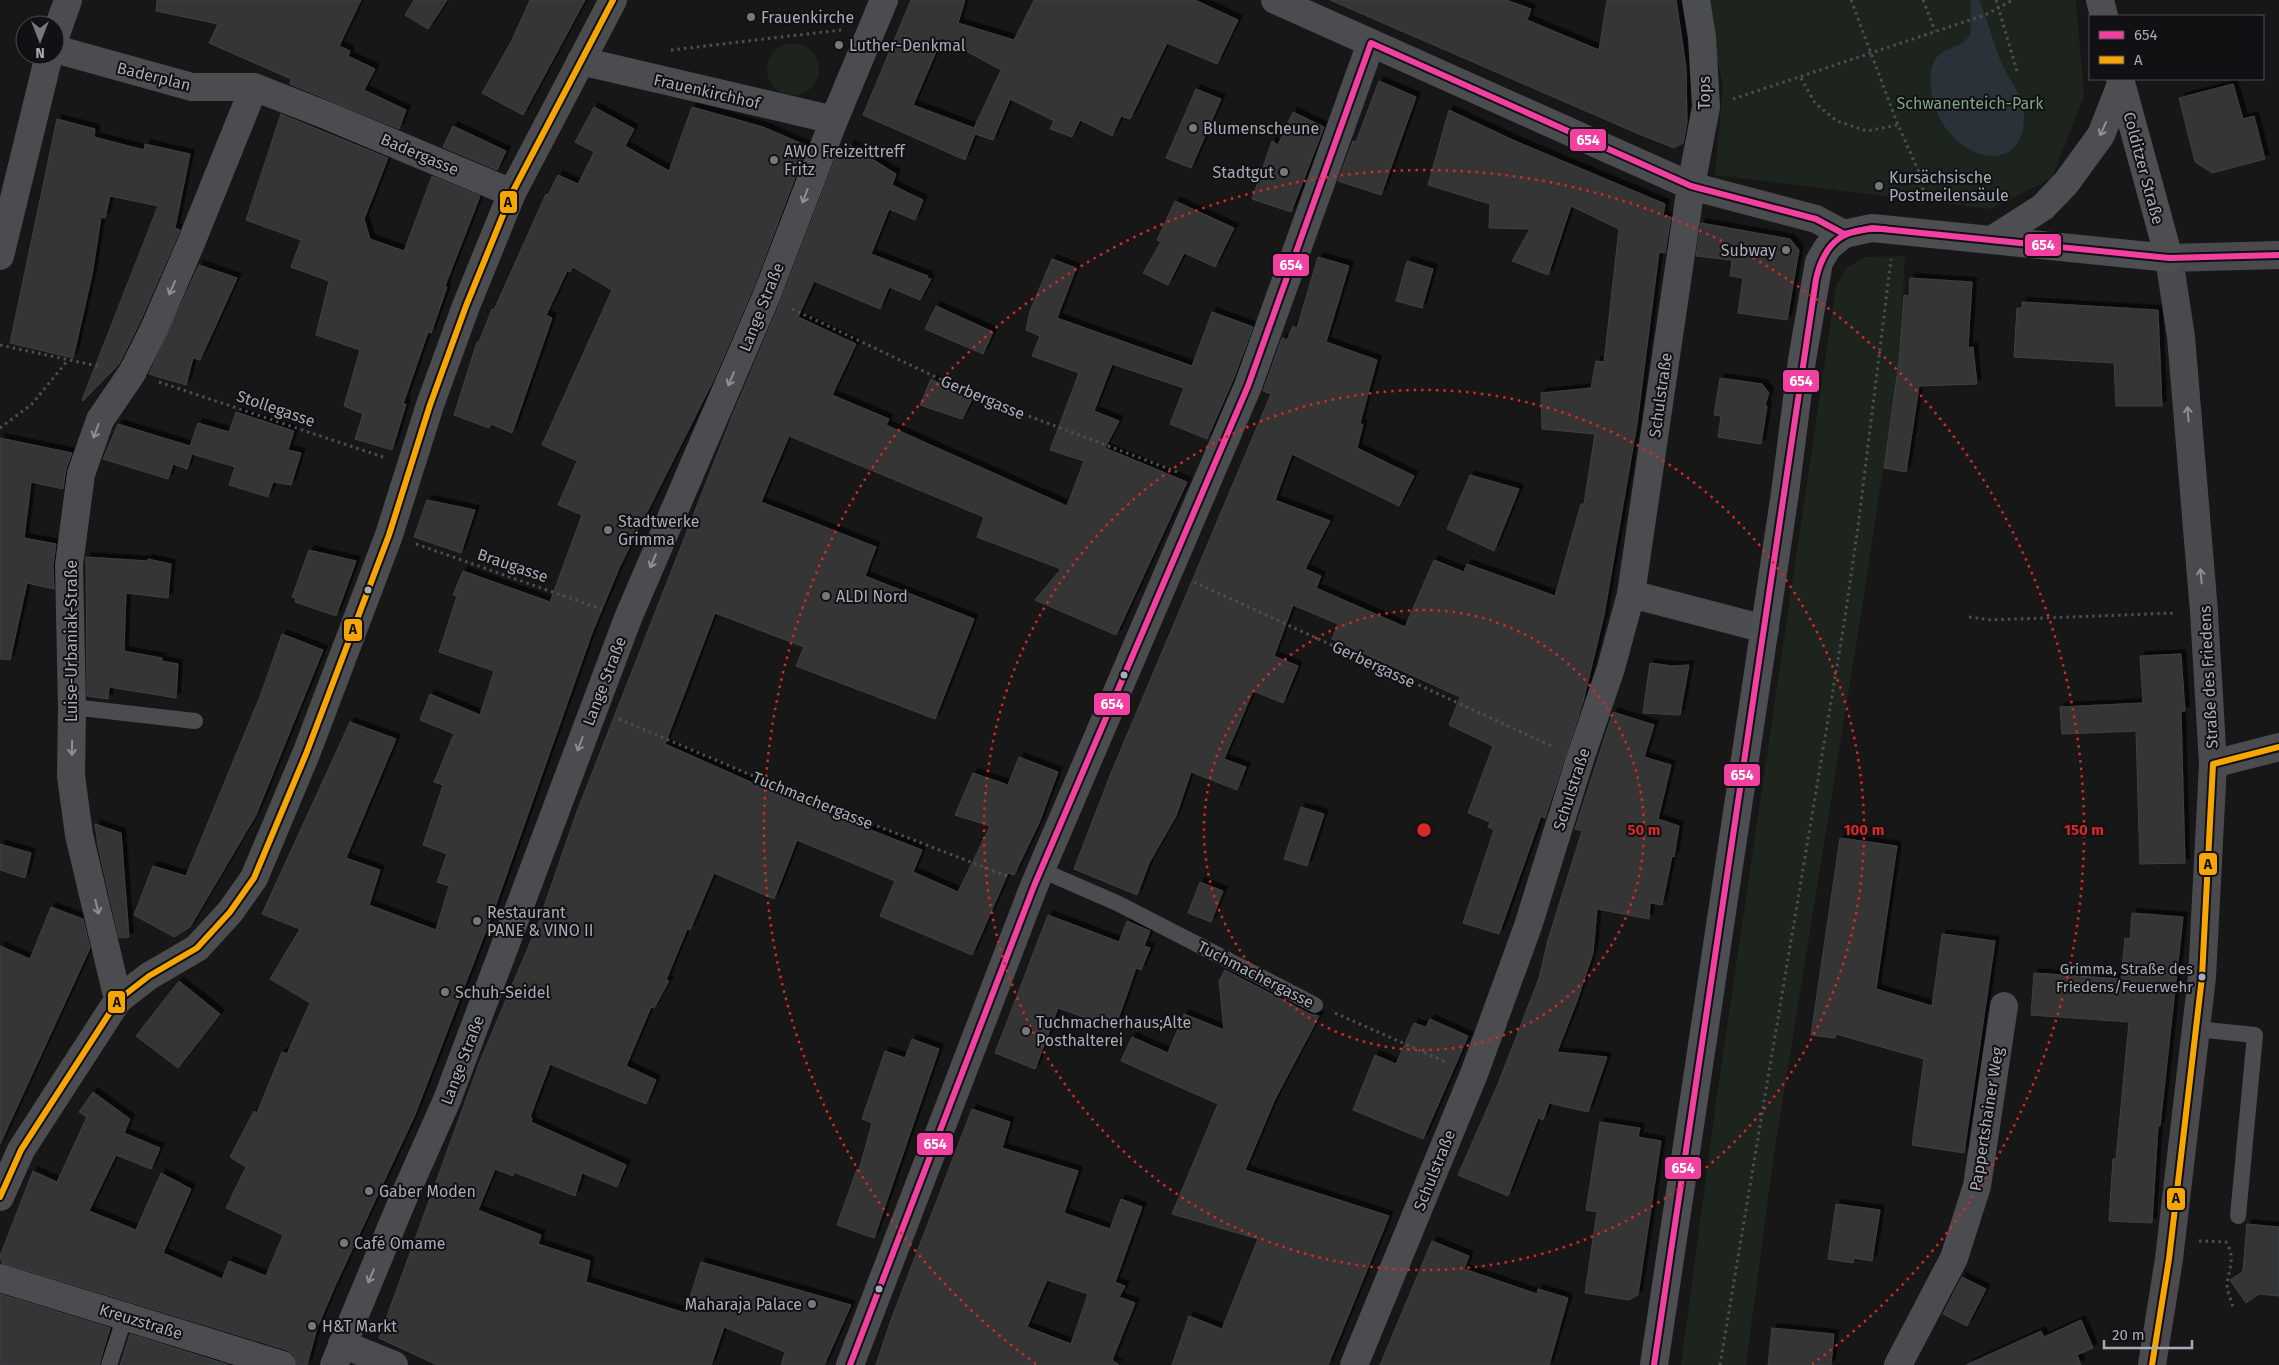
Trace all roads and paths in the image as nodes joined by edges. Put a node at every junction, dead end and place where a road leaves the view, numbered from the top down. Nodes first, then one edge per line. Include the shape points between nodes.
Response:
1 (68, 0) edge
2 (612, 0) edge
3 (884, 0) edge
4 (1275, 0) edge
5 (1696, 0) edge
6 (1851, 0) edge
7 (1923, 0) edge
8 (1996, 0) edge
9 (2013, 0) edge
10 (2100, 0) edge
11 (1998, 9) junction
12 (63, 15) edge
13 (2104, 15) edge
14 (873, 26) junction
15 (1935, 31) junction
16 (1372, 43) junction
17 (668, 51) dead end
18 (65, 53) edge
19 (1872, 54) junction
20 (581, 61) junction
21 (47, 65) edge
22 (2017, 72) dead end
23 (1801, 78) junction
24 (2120, 81) edge
25 (254, 87) junction
26 (1706, 107) junction
27 (328, 116) joint
28 (834, 120) junction
29 (1898, 125) junction
30 (1691, 186) junction
31 (512, 193) junction
32 (1894, 230) junction
33 (1922, 233) junction
34 (1844, 234) junction
35 (1992, 239) junction
36 (2279, 255) edge
37 (0, 256) edge
38 (2169, 258) junction
39 (766, 297) junction
40 (0, 345) edge
41 (68, 360) junction
42 (132, 373) junction
43 (0, 428) edge
44 (411, 466) junction
45 (1206, 483) junction
46 (389, 535) junction
47 (1168, 570) junction
48 (1631, 594) junction
49 (2204, 612) junction
50 (1969, 617) dead end
51 (628, 618) junction
52 (1765, 629) junction
53 (72, 707) junction
54 (594, 707) junction
55 (195, 721) dead end
56 (2279, 747) edge
57 (1580, 759) junction
58 (2213, 764) junction
59 (1037, 878) junction
60 (118, 1000) junction
61 (1315, 1005) joint
62 (2004, 1006) dead end
63 (2196, 1029) junction
64 (1474, 1074) junction
65 (0, 1197) edge
66 (2238, 1216) dead end
67 (2171, 1240) junction
68 (0, 1278) edge
69 (2233, 1307) dead end
70 (125, 1316) junction
71 (338, 1355) edge
72 (109, 1365) edge
73 (282, 1365) edge
74 (394, 1365) edge
75 (850, 1365) edge
76 (1354, 1365) edge
77 (1654, 1365) edge
78 (1720, 1365) edge
79 (1898, 1365) edge
80 (2152, 1365) edge

1 - 12 street
2 - 20 street
3 - 14 street, Lange Straße
4 - 16 street
5 - 26 street, Tops via 1702,37
6 - 19 path
7 - 15 path
8 - 11 path
9 - 11 path
10 - 13 main road
11 - 15 path
11 - 22 path
14 - 17 path
14 - 28 street, Lange Straße
15 - 19 path
16 - 30 street
16 - 45 street via 1248,386
18 - 25 street, Baderplan via 192,87
19 - 23 path
19 - 29 path
20 - 28 street, Frauenkirchhof
20 - 31 street
21 - 37 street
23 - 26 path
23 - 29 path via 1815,103 1837,121 1867,131
24 -> 35 main road via 2101,135 2066,183 2043,207
24 - 38 main road, Colditzer Straße
25 - 27 street, Baderplan
25 -> 42 street, Luise-Urbaniak-Straße via 191,243
26 - 30 street, Tops
27 - 31 street, Badergasse
28 -> 39 street, Lange Straße
29 - 33 path via 1923,181
30 - 34 street via 1816,219
30 - 48 street, Schulstraße
31 - 44 street via 463,315
32 - 33 main road
32 - 34 main road via 1872,228
32 - 78 path via 1844,624
33 - 35 main road
34 - 52 main road via 1828,247 1819,262 1802,360
35 - 38 main road
36 - 38 street
49 -> 38 street, Straße des Friedens via 2181,337
39 - 45 path, Gerbergasse via 978,397
39 -> 51 street, Lange Straße
40 - 41 path, Stollegasse
41 - 42 path, Stollegasse
41 - 43 path via 32,404
42 - 44 path, Stollegasse
42 -> 53 street, Luise-Urbaniak-Straße via 100,420 81,474 69,565
44 - 46 street
45 - 47 street
46 - 51 path, Braugasse
46 - 60 street via 306,754 254,878 230,912 197,948 149,976
47 - 57 path, Gerbergasse
47 - 59 street
48 - 52 street
48 - 57 street, Schulstraße via 1611,668
49 - 50 path via 1991,620
49 - 58 street, Straße des Friedens
51 - 54 street, Lange Straße
52 - 77 main road
53 - 55 lane
53 -> 60 street, Luise-Urbaniak-Straße via 71,776 79,835
54 - 59 path, Tuchmachergasse via 812,801
54 -> 71 street, Lange Straße via 447,1100
56 - 58 street
57 - 64 street, Schulstraße via 1528,926
58 - 63 street, Straße des Friedens via 2207,912
59 - 61 lane, Tuchmachergasse via 1117,903
59 - 75 street
60 - 65 street via 21,1150
61 - 64 path, Tuchmachergasse
62 - 79 street, Pappertshainer Weg via 1977,1186 1954,1258
63 - 66 lane via 2255,1035
63 - 67 street, Straße des Friedens
64 - 76 street, Schulstraße
67 - 69 path via 2226,1242 2232,1250 2227,1286
67 - 80 street, Straße des Friedens
68 - 70 street, Kreuzstraße
70 - 72 lane
70 - 73 street, Kreuzstraße
71 - 74 street

